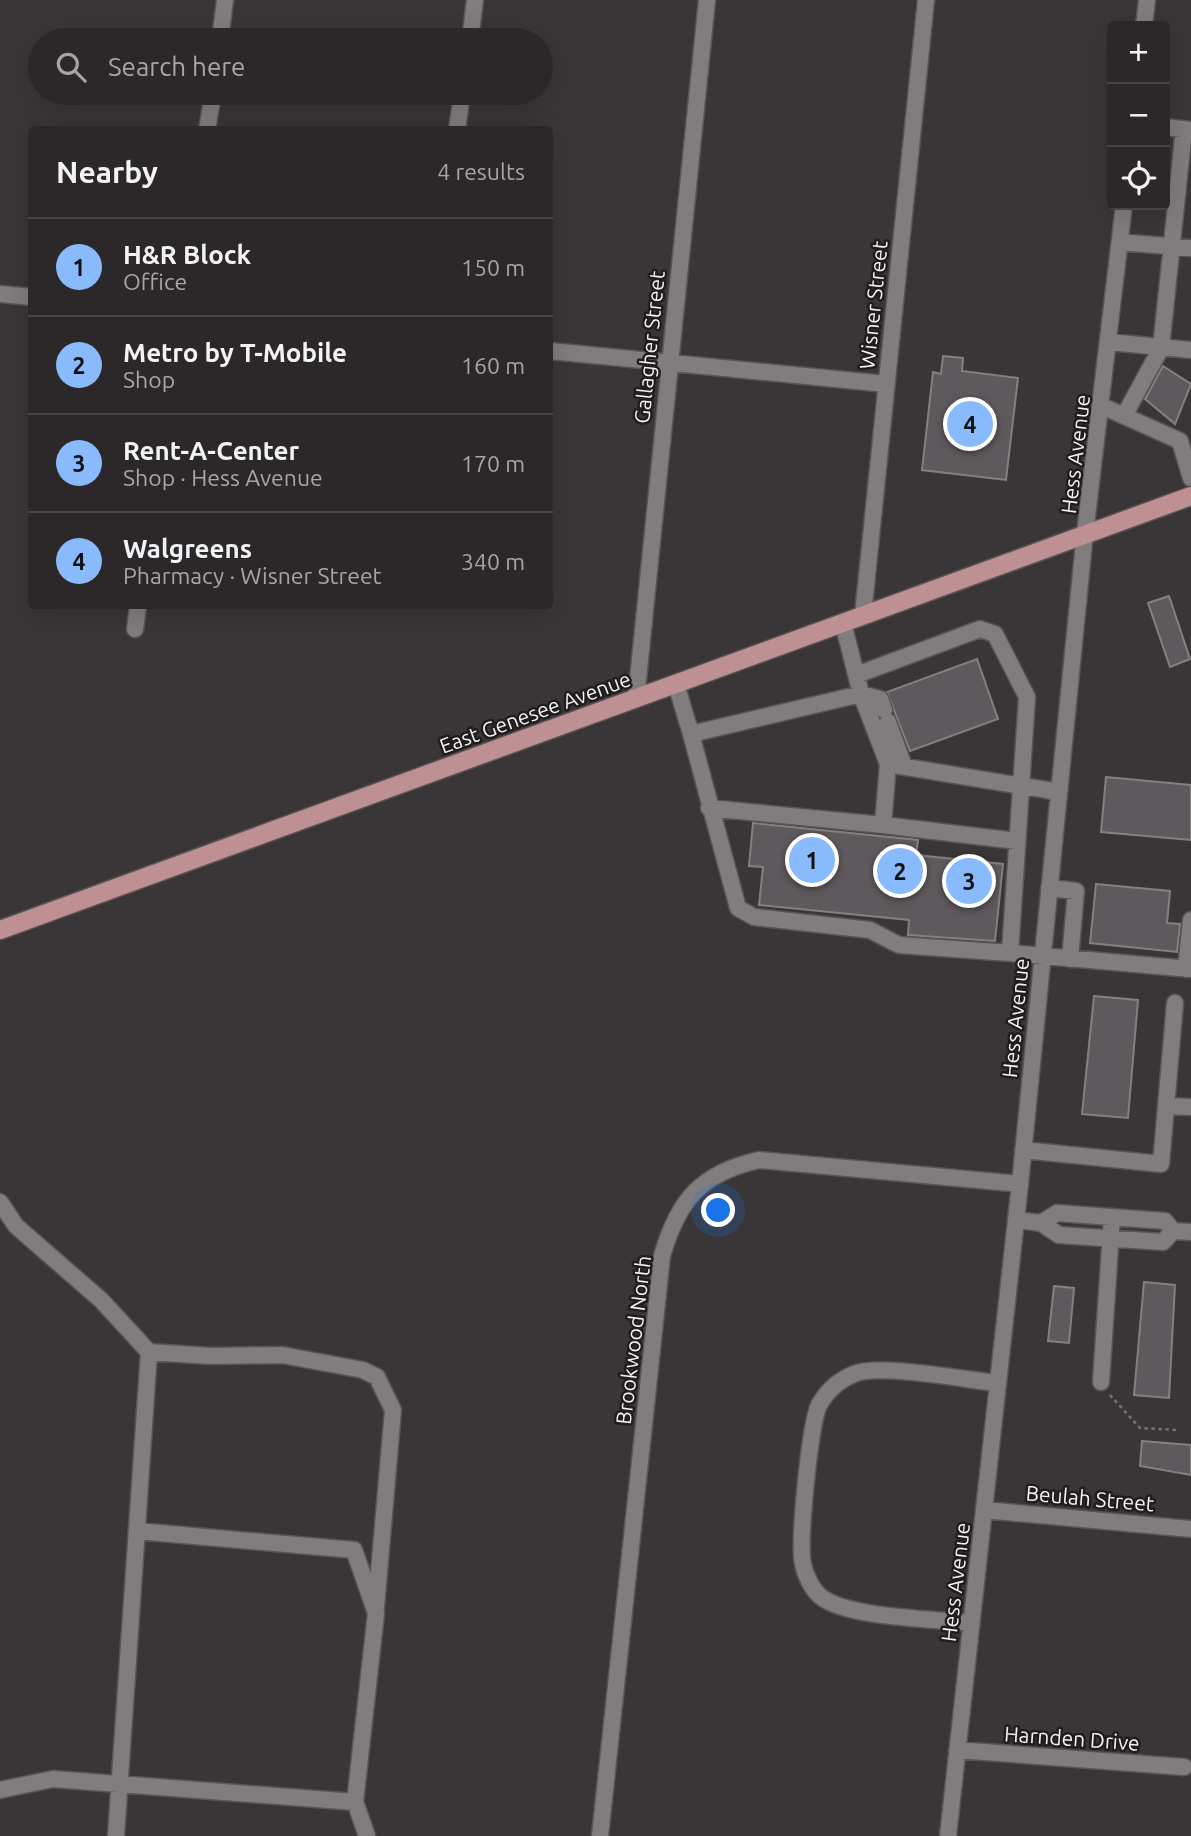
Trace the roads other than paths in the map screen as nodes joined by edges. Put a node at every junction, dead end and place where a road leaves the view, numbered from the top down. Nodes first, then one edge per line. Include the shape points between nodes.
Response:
1 (225, 0) edge
2 (475, 0) edge
3 (707, 0) edge
4 (926, 0) edge
5 (1147, 0) edge
6 (1145, 21) edge
7 (222, 28) edge
8 (472, 28) edge
9 (211, 105) edge
10 (461, 105) edge
11 (209, 126) edge
12 (458, 126) edge
13 (1187, 130) edge
14 (1123, 210) edge
15 (1120, 242) junction
16 (1172, 246) junction
17 (1191, 248) edge
18 (0, 294) edge
19 (28, 297) edge
20 (1110, 342) junction
21 (1161, 348) junction
22 (553, 351) edge
23 (1191, 351) edge
24 (669, 362) junction
25 (886, 384) junction
26 (1102, 405) junction
27 (1124, 416) junction
28 (1186, 439) edge
29 (1191, 478) edge
30 (1191, 496) edge
31 (1085, 533) junction
32 (138, 609) edge
33 (863, 615) junction
34 (843, 623) junction
35 (135, 629) dead end
36 (859, 674) junction
37 (676, 684) junction
38 (861, 694) junction
39 (636, 699) junction
40 (691, 734) junction
41 (888, 764) junction
42 (904, 766) junction
43 (1023, 785) junction
44 (1059, 792) junction
45 (709, 807) junction
46 (883, 825) junction
47 (1017, 841) junction
48 (1049, 888) junction
49 (1191, 920) edge
50 (0, 930) edge
51 (1010, 953) junction
52 (1042, 957) junction
53 (1070, 959) junction
54 (1189, 969) edge
55 (1175, 1003) dead end
56 (1166, 1105) junction
57 (1191, 1107) edge
58 (1024, 1150) junction
59 (1020, 1184) junction
60 (0, 1202) edge
61 (1112, 1217) junction
62 (1016, 1220) junction
63 (1041, 1223) junction
64 (1173, 1231) junction
65 (1191, 1232) edge
66 (1111, 1238) junction
67 (149, 1352) junction
68 (997, 1383) junction
69 (1105, 1389) road end
70 (984, 1510) junction
71 (1191, 1529) edge
72 (137, 1531) junction
73 (376, 1613) junction
74 (971, 1623) junction
75 (957, 1750) junction
76 (1184, 1767) dead end
77 (119, 1784) junction
78 (0, 1790) edge
79 (355, 1802) junction
80 (116, 1836) edge
81 (367, 1836) edge
82 (600, 1836) edge
83 (948, 1836) edge

1 - 7 street
2 - 8 street
3 - 24 street, Gallagher Street
4 - 25 street, Wisner Street
5 - 6 street
9 - 11 street
10 - 12 street
13 - 16 street
14 - 15 street, Hess Avenue
15 - 16 street
15 - 20 street, Hess Avenue
16 - 17 street
16 - 21 street
18 - 19 street
20 - 21 street
20 - 26 street, Hess Avenue
21 - 23 street
21 - 27 street
22 - 24 street
24 - 25 street
24 - 39 street, Gallagher Street
25 - 33 street, Wisner Street
26 - 27 street
26 - 31 street, Hess Avenue
27 - 28 street
28 - 29 street
30 - 31 main road, East Genesee Avenue
31 - 33 main road, East Genesee Avenue
31 - 44 street, Hess Avenue
32 - 35 street
33 - 34 main road, East Genesee Avenue
34 - 36 street
34 - 37 main road, East Genesee Avenue
36 - 38 street
36 - 43 street via 980,629 995,634 1027,697
37 - 39 main road, East Genesee Avenue
37 - 40 street
38 - 40 street
38 - 41 street
38 - 42 street via 880,699
39 - 50 main road, East Genesee Avenue
40 - 45 street
41 - 42 street
41 - 46 street
42 - 43 street
43 - 44 street
43 - 47 street
44 - 48 street, Hess Avenue
45 - 46 street
45 - 51 street via 738,908 754,917 870,930 899,945
46 - 47 street
47 - 51 street
48 - 52 street, Hess Avenue
48 - 53 street via 1076,891
49 - 54 street
51 - 52 street
52 - 53 street
52 - 58 street, Hess Avenue
53 - 54 street
55 - 56 street
56 - 57 street
56 - 58 street via 1161,1164
58 - 59 street, Hess Avenue
59 - 62 street, Hess Avenue
59 - 82 street, Brookwood North via 759,1160 732,1166 706,1180 686,1200 670,1228 662,1256
60 - 67 street via 16,1226 101,1300
61 - 63 street via 1058,1213
61 - 64 street via 1165,1221
61 - 66 street
62 - 63 street
62 - 68 street, Hess Avenue
63 - 66 street via 1059,1236
64 - 65 street
64 - 66 street via 1163,1242
66 - 69 street
67 - 72 street
67 - 73 street via 282,1355 363,1370 377,1377 393,1410
68 - 70 street, Hess Avenue
68 - 74 street via 878,1370 858,1372 827,1394 814,1419 801,1549 806,1573 819,1595 850,1610
70 - 71 street, Beulah Street
70 - 74 street, Hess Avenue
72 - 73 street via 354,1550
72 - 77 street
73 - 79 street
74 - 75 street, Hess Avenue
75 - 76 street, Harnden Drive
75 - 83 street, Hess Avenue
77 - 78 street via 53,1779
77 - 79 street
77 - 80 street
79 - 81 street

